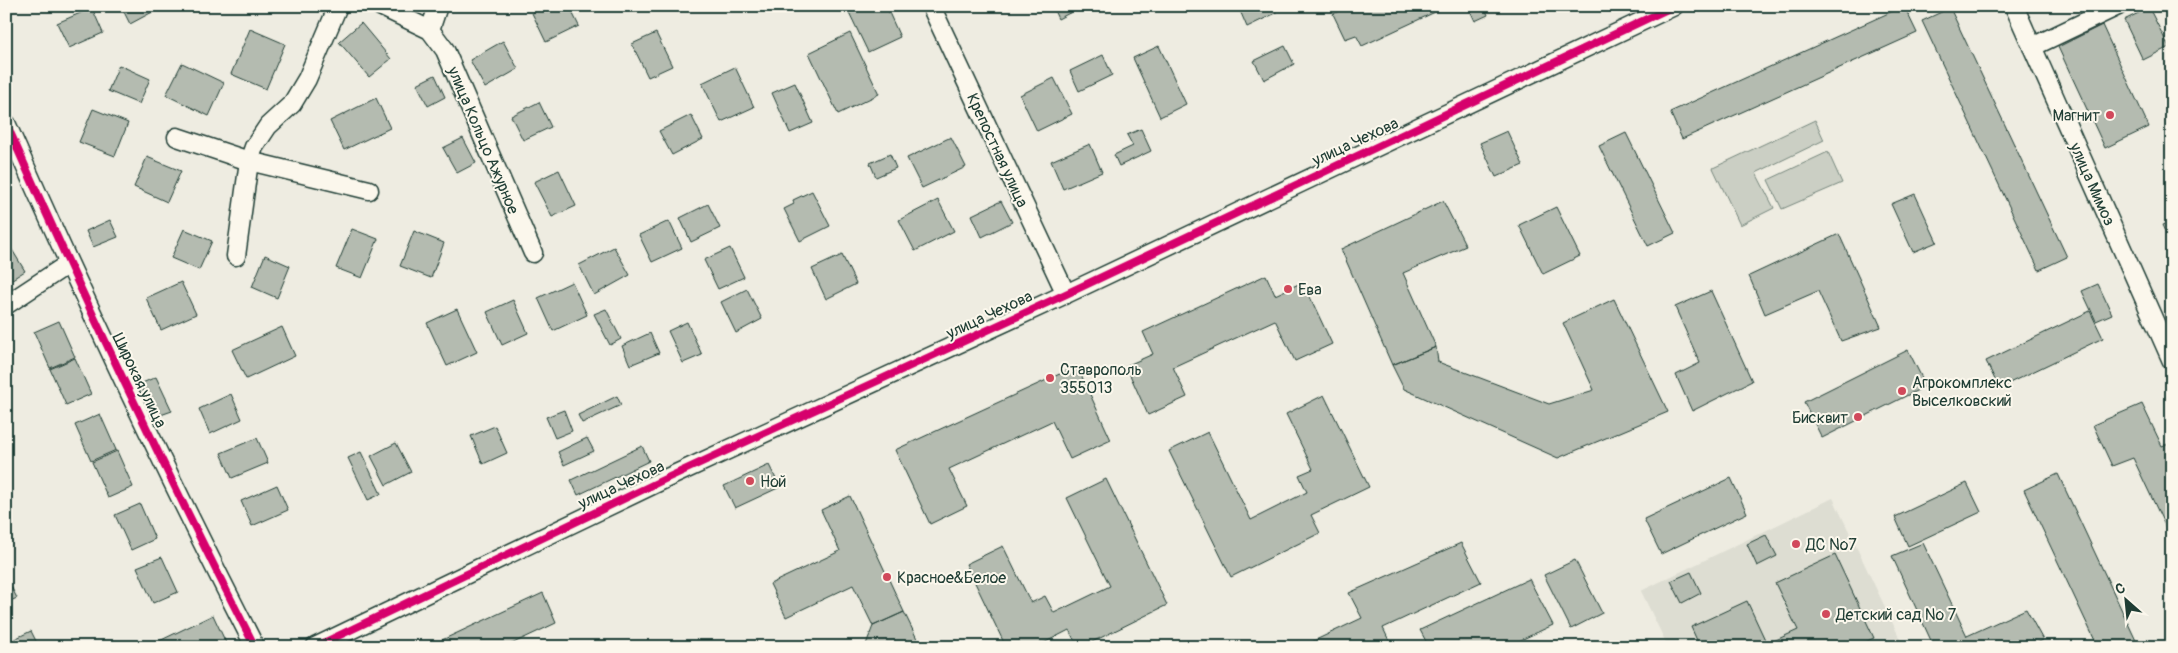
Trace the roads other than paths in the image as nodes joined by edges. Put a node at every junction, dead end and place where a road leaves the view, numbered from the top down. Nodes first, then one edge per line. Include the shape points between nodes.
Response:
1 (338, 6) edge
2 (380, 6) edge
3 (438, 6) edge
4 (931, 6) edge
5 (1674, 6) edge
6 (2014, 6) edge
7 (2118, 6) edge
8 (430, 30) junction
9 (2032, 47) junction
10 (6, 123) edge
11 (177, 137) dead end
12 (249, 162) junction
13 (369, 190) dead end
14 (533, 253) dead end
15 (236, 256) dead end
16 (68, 264) junction
17 (1066, 294) junction
18 (6, 305) edge
19 (2172, 361) edge
20 (256, 647) edge
21 (315, 647) edge

1 - 12 street via 307,79 292,104 268,126 254,147
2 - 8 street, улица Кольцо Ажурное
3 - 8 street
4 - 17 street, Крепостная улица
5 - 17 street, улица Чехова
6 - 9 street, улица Мимоз
7 - 9 street
8 - 14 street, улица Кольцо Ажурное via 445,50
9 - 19 street, улица Мимоз
10 - 16 street, Широкая улица
11 - 12 street
12 - 13 street
12 - 15 street
16 - 18 street
16 - 20 street, Широкая улица
17 - 21 street, улица Чехова via 667,478

